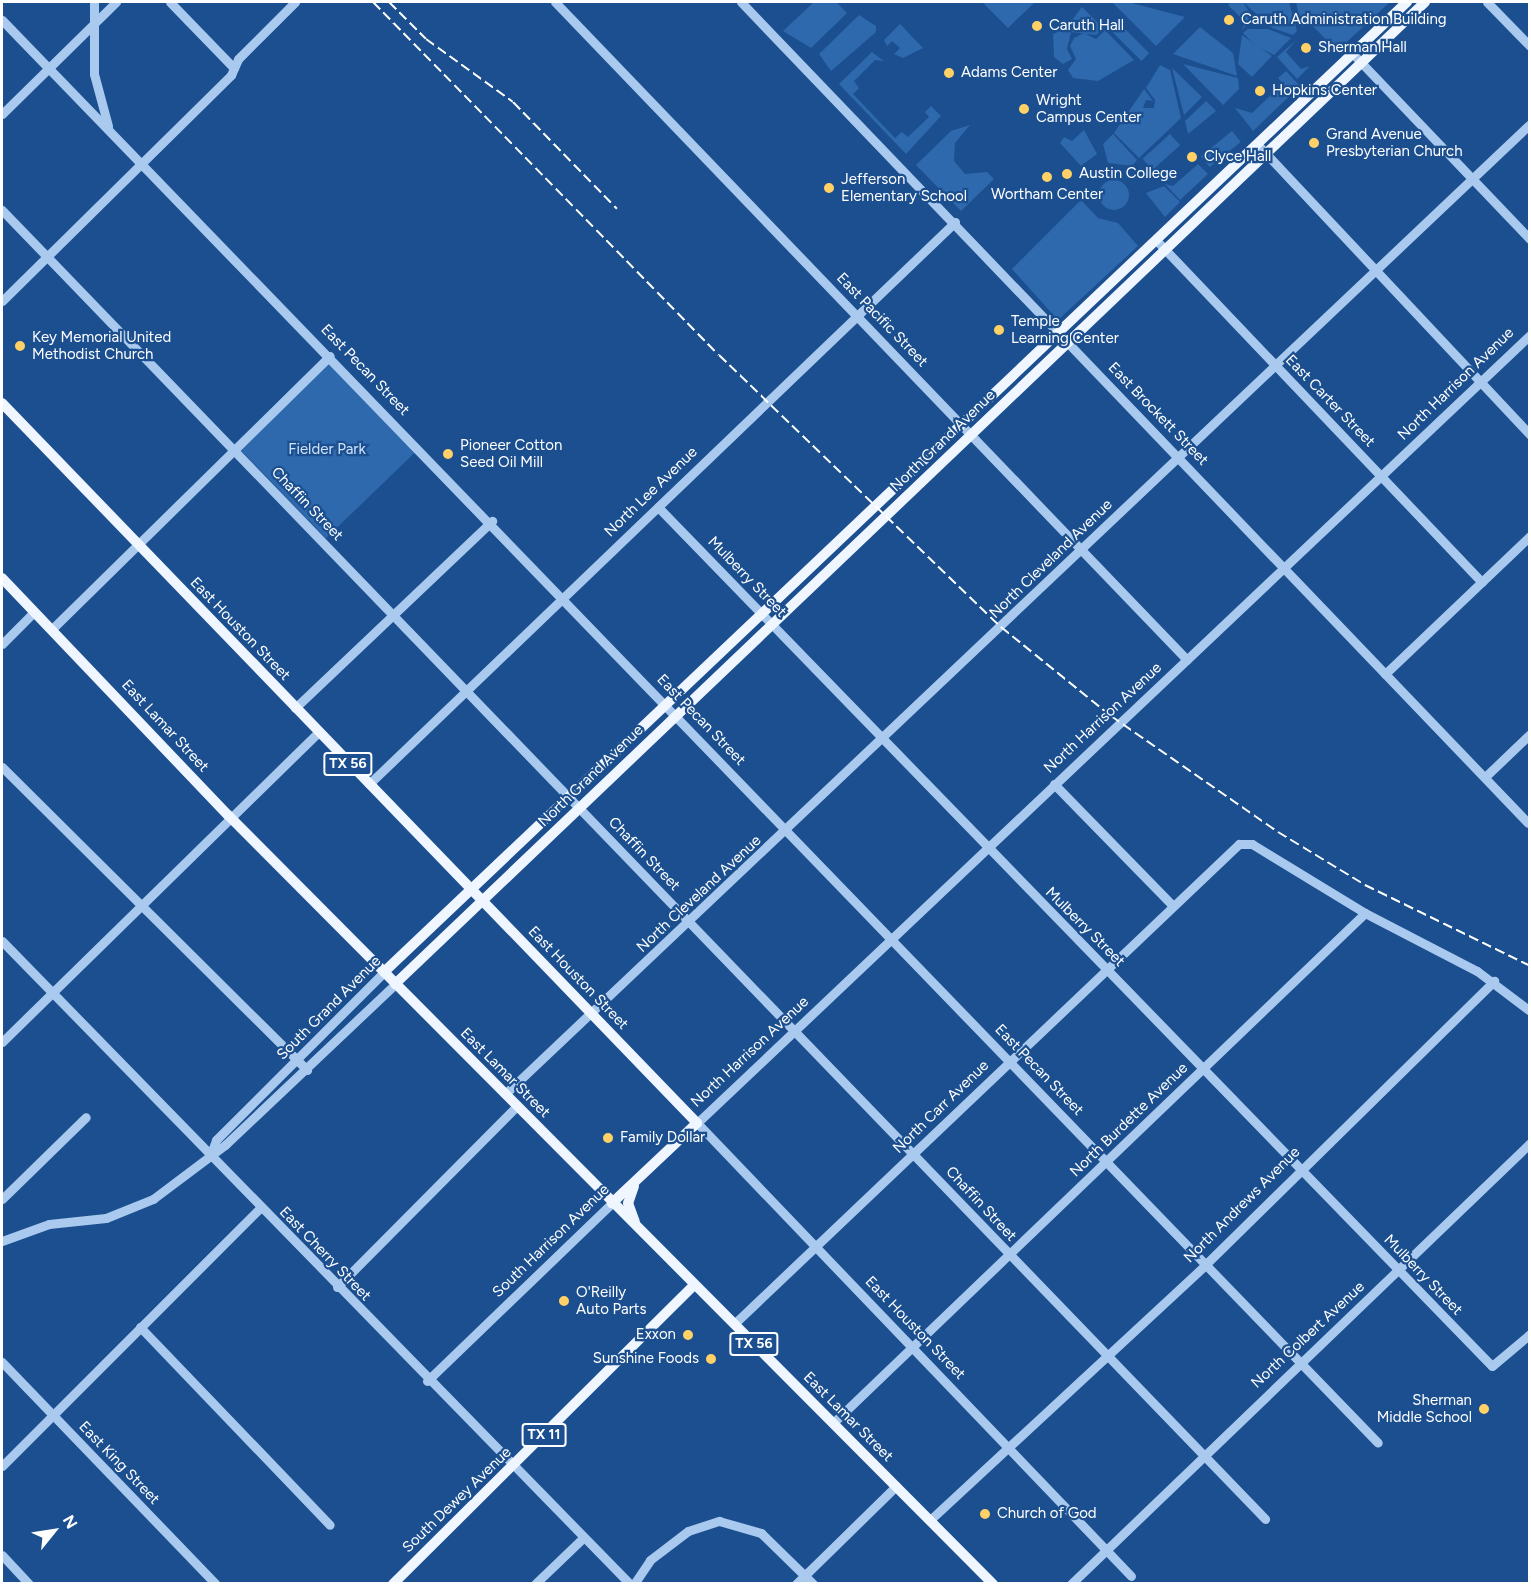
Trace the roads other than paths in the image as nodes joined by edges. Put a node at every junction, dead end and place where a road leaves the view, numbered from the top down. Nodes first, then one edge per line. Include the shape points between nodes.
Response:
1 (94, 2) edge
2 (116, 2) edge
3 (170, 2) edge
4 (295, 2) edge
5 (555, 2) edge
6 (741, 2) edge
7 (1407, 2) edge
8 (1425, 2) edge
9 (1487, 2) edge
10 (2, 20) edge
11 (96, 22) junction
12 (1530, 46) edge
13 (1353, 54) junction
14 (1362, 62) junction
15 (49, 68) junction
16 (234, 68) junction
17 (2, 114) edge
18 (1530, 124) edge
19 (110, 130) junction
20 (1258, 145) junction
21 (1266, 154) junction
22 (141, 163) junction
23 (1472, 178) junction
24 (2, 210) edge
25 (955, 222) junction
26 (1530, 239) edge
27 (1157, 241) junction
28 (1165, 249) junction
29 (46, 256) junction
30 (1373, 271) junction
31 (2, 301) edge
32 (859, 316) junction
33 (1059, 333) junction
34 (1530, 335) edge
35 (1068, 342) junction
36 (330, 356) junction
37 (1275, 365) junction
38 (1480, 382) junction
39 (2, 403) edge
40 (963, 426) junction
41 (971, 435) junction
42 (1530, 435) edge
43 (234, 449) junction
44 (1179, 458) junction
45 (1381, 477) junction
46 (658, 507) junction
47 (492, 521) junction
48 (1530, 537) edge
49 (136, 542) junction
50 (1081, 551) junction
51 (1285, 568) junction
52 (2, 578) edge
53 (1482, 582) junction
54 (563, 597) junction
55 (34, 612) junction
56 (393, 615) junction
57 (764, 615) junction
58 (772, 624) junction
59 (53, 628) junction
60 (2, 644) edge
61 (1187, 660) junction
62 (1385, 674) junction
63 (466, 691) junction
64 (667, 706) junction
65 (295, 708) junction
66 (676, 716) junction
67 (317, 733) junction
68 (1530, 734) edge
69 (883, 739) junction
70 (2, 767) edge
71 (1485, 777) junction
72 (369, 784) junction
73 (1054, 784) junction
74 (570, 799) junction
75 (579, 809) junction
76 (228, 815) junction
77 (1528, 823) dead end
78 (787, 832) junction
79 (986, 848) junction
80 (472, 891) junction
81 (482, 902) junction
82 (139, 903) junction
83 (1172, 905) junction
84 (1365, 913) junction
85 (690, 924) junction
86 (890, 939) junction
87 (2, 941) edge
88 (1106, 969) junction
89 (384, 972) junction
90 (1494, 981) junction
91 (396, 984) junction
92 (365, 992) junction
93 (51, 993) junction
94 (375, 1003) junction
95 (1530, 1011) edge
96 (593, 1015) junction
97 (792, 1033) junction
98 (2, 1042) edge
99 (298, 1061) junction
100 (1009, 1062) junction
101 (1203, 1069) junction
102 (307, 1070) junction
103 (505, 1094) junction
104 (517, 1106) junction
105 (86, 1117) dead end
106 (697, 1123) junction
107 (1530, 1143) edge
108 (210, 1153) junction
109 (914, 1154) junction
110 (1108, 1163) junction
111 (1300, 1169) junction
112 (636, 1181) junction
113 (2, 1199) edge
114 (612, 1203) junction
115 (259, 1209) junction
116 (639, 1230) junction
117 (2, 1239) edge
118 (815, 1247) junction
119 (1008, 1255) junction
120 (1204, 1266) junction
121 (1398, 1271) junction
122 (694, 1285) junction
123 (337, 1287) junction
124 (734, 1324) junction
125 (140, 1327) junction
126 (1530, 1334) edge
127 (912, 1347) junction
128 (1106, 1356) junction
129 (2, 1362) edge
130 (1300, 1363) junction
131 (427, 1381) junction
132 (52, 1417) junction
133 (833, 1423) junction
134 (1378, 1443) dead end
135 (1008, 1447) junction
136 (1204, 1455) junction
137 (2, 1466) edge
138 (512, 1467) junction
139 (896, 1486) junction
140 (930, 1520) junction
141 (1265, 1520) dead end
142 (330, 1525) dead end
143 (582, 1539) junction
144 (1106, 1549) junction
145 (2, 1555) edge
146 (805, 1575) junction
147 (1131, 1576) dead end
148 (29, 1584) edge
149 (216, 1584) edge
150 (393, 1584) edge
151 (535, 1584) edge
152 (632, 1584) edge
153 (796, 1584) edge
154 (813, 1584) edge
155 (993, 1584) edge
156 (1071, 1584) edge

1 - 11 street
2 - 11 street
3 - 16 street
4 - 16 street
5 - 32 street, East Pacific Street
6 - 25 street, East Brockett Street
7 - 13 main road, North Grand Avenue
8 - 14 main road, North Grand Avenue
9 - 12 street
10 - 15 street, East Pecan Street
11 - 15 street
11 - 19 street via 94,74
13 - 14 street
13 - 20 main road, North Grand Avenue
14 - 21 main road, North Grand Avenue
14 - 23 street
15 - 17 street
15 - 19 street, East Pecan Street
16 - 22 street
18 - 23 street, North Cleveland Avenue
19 - 22 street, East Pecan Street
20 - 21 street
20 - 27 main road, North Grand Avenue
21 - 28 main road, North Grand Avenue
21 - 30 street
22 - 29 street
22 - 36 street, East Pecan Street
23 - 26 street
23 - 30 street, North Cleveland Avenue
24 - 29 street, Chaffin Street
25 - 32 street, North Lee Avenue
25 - 33 street, East Brockett Street
27 - 28 street, East Carter Street
27 - 33 main road, North Grand Avenue
28 - 35 main road, North Grand Avenue
28 - 37 street, East Carter Street
29 - 31 street
29 - 43 street, Chaffin Street
30 - 37 street, North Cleveland Avenue
30 - 38 street
32 - 40 street, East Pacific Street
32 - 46 street, North Lee Avenue
33 - 35 street, East Brockett Street
33 - 40 main road, North Grand Avenue
34 - 38 street, North Harrison Avenue
35 - 41 main road, North Grand Avenue
35 - 44 street, East Brockett Street
36 - 43 street
36 - 47 street, East Pecan Street
37 - 44 street, North Cleveland Avenue
37 - 45 street, East Carter Street
38 - 42 street
38 - 45 street, North Harrison Avenue
39 - 49 main road, East Houston Street / TX 56
40 - 41 street, East Pacific Street
40 - 57 main road, North Grand Avenue
41 - 50 street, East Pacific Street
41 - 58 main road, North Grand Avenue
43 - 49 street
43 - 56 street, Chaffin Street
44 - 50 street, North Cleveland Avenue
44 - 51 street, East Brockett Street
45 - 51 street, North Harrison Avenue
45 - 53 street, East Carter Street
46 - 54 street, North Lee Avenue
46 - 57 street, Mulberry Street
47 - 54 street, East Pecan Street
47 - 56 street
48 - 53 street
49 - 59 street
49 - 65 main road, East Houston Street / TX 56
50 - 61 street, East Pacific Street
50 - 69 street, North Cleveland Avenue
51 - 61 street, North Harrison Avenue
51 - 62 street, East Brockett Street
52 - 55 main road, East Lamar Street / TX 56
53 - 62 street
54 - 63 street, North Lee Avenue
54 - 64 street, East Pecan Street
55 - 59 main road, East Lamar Street / TX 56
55 - 60 street
56 - 63 street, Chaffin Street
56 - 65 street
57 - 58 street, Mulberry Street
57 - 64 main road, North Grand Avenue
58 - 66 main road, North Grand Avenue
58 - 69 street, Mulberry Street
59 - 76 main road, East Lamar Street / TX 56
61 - 73 street, North Harrison Avenue
62 - 71 street, East Brockett Street
63 - 72 street, North Lee Avenue
63 - 74 street, Chaffin Street
64 - 66 street, East Pecan Street
64 - 74 main road, North Grand Avenue
65 - 67 main road, East Houston Street / TX 56
66 - 75 main road, North Grand Avenue
66 - 78 street, East Pecan Street
67 - 72 main road, East Houston Street / TX 56
67 - 76 street
68 - 71 street
69 - 78 street, North Cleveland Avenue
69 - 79 street, Mulberry Street
70 - 82 street
71 - 77 street, East Brockett Street
72 - 80 main road, East Houston Street / TX 56
73 - 79 street, North Harrison Avenue
73 - 83 street
74 - 75 street, Chaffin Street
74 - 80 main road, North Grand Avenue
75 - 81 main road, North Grand Avenue
75 - 85 street, Chaffin Street
76 - 82 street
76 - 89 main road, East Lamar Street / TX 56
78 - 85 street, North Cleveland Avenue
78 - 86 street, East Pecan Street
79 - 86 street, North Harrison Avenue
79 - 88 street, Mulberry Street
80 - 81 main road, East Houston Street / TX 56
80 - 89 main road, South Grand Avenue
81 - 91 main road, South Grand Avenue
81 - 96 main road, East Houston Street / TX 56
82 - 93 street
82 - 99 street
83 - 84 street, North Carr Avenue via 1244,843
83 - 88 street, North Carr Avenue
84 - 90 street
84 - 101 street, North Burdette Avenue
85 - 96 street, North Cleveland Avenue
85 - 97 street, Chaffin Street
86 - 97 street, North Harrison Avenue
86 - 100 street, East Pecan Street
87 - 93 street, East Cherry Street
88 - 100 street, North Carr Avenue
88 - 101 street, Mulberry Street
89 - 91 main road, East Lamar Street / TX 56
89 - 92 street, South Grand Avenue
90 - 95 street
90 - 111 street, North Andrews Avenue
91 - 94 street, South Grand Avenue
91 - 103 main road, East Lamar Street / TX 56
92 - 94 street
92 - 99 street, South Grand Avenue
93 - 98 street
93 - 108 street, East Cherry Street
94 - 102 street, South Grand Avenue
96 - 103 street, North Cleveland Avenue
96 - 106 main road, East Houston Street / TX 56
97 - 106 street, North Harrison Avenue
97 - 109 street, Chaffin Street
99 - 102 street
99 - 108 street, South Grand Avenue
100 - 109 street, North Carr Avenue
100 - 110 street, East Pecan Street
101 - 110 street, North Burdette Avenue
101 - 111 street, Mulberry Street
102 - 108 street, South Grand Avenue
103 - 104 main road, East Lamar Street / TX 56
104 - 114 main road, East Lamar Street / TX 56
104 - 123 street
105 - 113 street
106 - 112 main road, South Harrison Avenue
106 - 118 street, East Houston Street
107 - 121 street, North Colbert Avenue
108 - 115 street, East Cherry Street
108 - 117 street, South Grand Avenue via 178,1182 128,1211 49,1224
109 - 118 street, North Carr Avenue
109 - 119 street, Chaffin Street
110 - 119 street, North Burdette Avenue
110 - 120 street, East Pecan Street
111 - 120 street, North Andrews Avenue
111 - 121 street, Mulberry Street
112 - 114 main road, South Harrison Avenue
112 - 116 main road via 628,1203
114 - 116 main road, East Lamar Street / TX 56
114 - 131 street, South Harrison Avenue
115 - 123 street, East Cherry Street
115 - 125 street
116 - 122 main road, East Lamar Street / TX 56
118 - 124 street, North Carr Avenue
118 - 127 street, East Houston Street
119 - 127 street, North Burdette Avenue
119 - 128 street, Chaffin Street
120 - 128 street, North Andrews Avenue
120 - 130 street, East Pecan Street
121 - 126 street, Mulberry Street via 1492,1366
121 - 130 street, North Colbert Avenue
122 - 124 main road, East Lamar Street / TX 56
122 - 138 main road, South Dewey Avenue / TX 11
123 - 131 street, East Cherry Street
124 - 133 main road, East Lamar Street / TX 56
125 - 132 street
125 - 142 street
127 - 133 street, North Burdette Avenue
127 - 135 street, East Houston Street
128 - 135 street, North Andrews Avenue
128 - 136 street, Chaffin Street
129 - 132 street, East King Street
130 - 134 street, East Pecan Street
130 - 136 street, North Colbert Avenue
131 - 138 street, East Cherry Street
132 - 137 street
132 - 149 street, East King Street
133 - 139 main road, East Lamar Street / TX 56
135 - 140 street, North Andrews Avenue
135 - 144 street, East Houston Street
136 - 141 street, Chaffin Street
136 - 144 street, North Colbert Avenue
138 - 143 street, East Cherry Street
138 - 150 main road, South Dewey Avenue / TX 11
139 - 140 main road, East Lamar Street / TX 56
139 - 146 street
140 - 155 main road, East Lamar Street / TX 56
143 - 151 street
143 - 152 street, East Cherry Street
144 - 147 street, East Houston Street
144 - 156 street, North Colbert Avenue
145 - 148 street
146 - 152 street via 761,1533 720,1521 688,1531 650,1560
146 - 153 street
146 - 154 street

